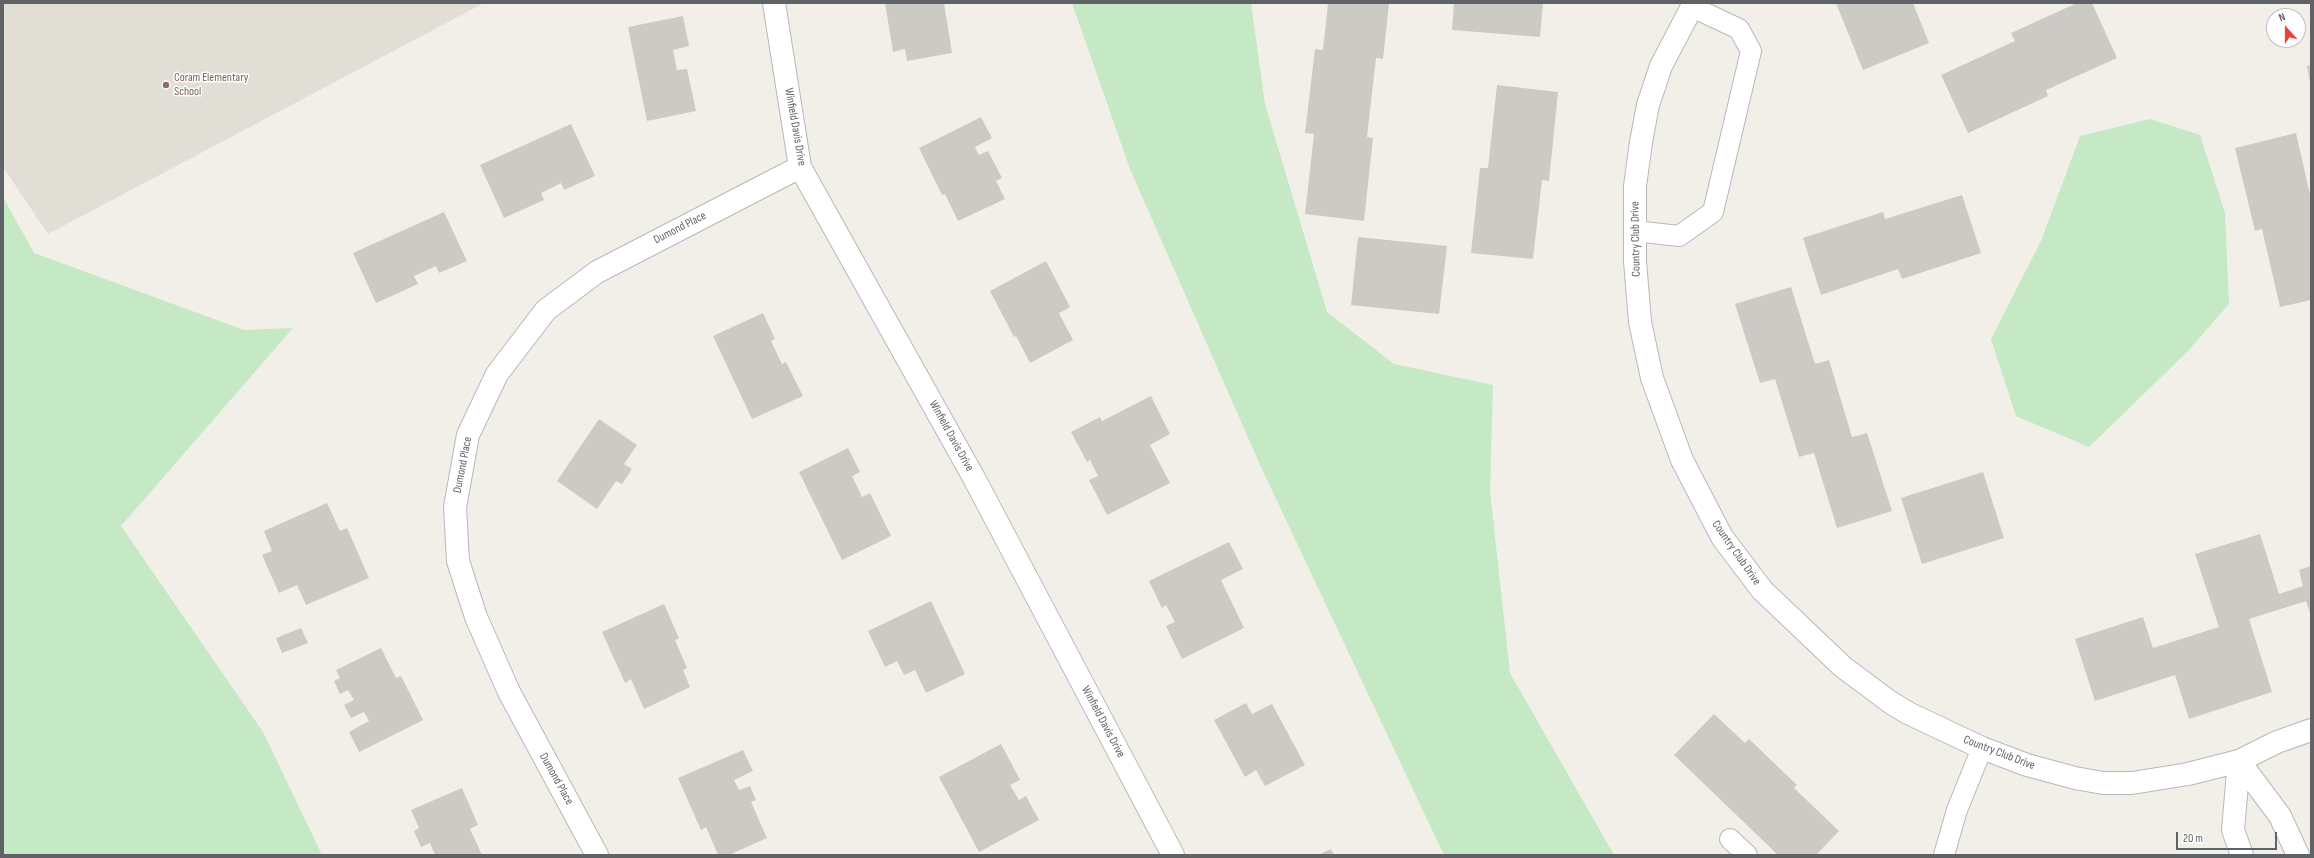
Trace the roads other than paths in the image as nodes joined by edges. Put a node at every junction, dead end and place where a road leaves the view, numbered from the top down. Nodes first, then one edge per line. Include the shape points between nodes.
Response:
1 (774, 3) edge
2 (1693, 5) edge
3 (800, 167) junction
4 (1635, 231) junction
5 (2311, 730) edge
6 (1982, 748) junction
7 (2239, 761) junction
8 (1730, 839) dead end
9 (597, 855) edge
10 (1173, 855) edge
11 (1747, 855) edge
12 (1944, 855) edge
13 (2242, 855) edge
14 (2298, 855) edge

1 - 3 street, Winfield Davis Drive
2 - 4 street, Country Club Drive via 1661,66 1648,105 1635,186
2 - 4 lane via 1739,29 1751,51 1713,212 1680,236
3 - 9 street, Dumond Place via 597,272 546,310 497,374 468,435 455,507 458,561 476,617 509,692
3 - 10 street, Winfield Davis Drive via 974,478
4 - 6 street, Country Club Drive via 1640,322 1652,378 1682,460 1722,537 1762,590 1843,667 1908,713
5 - 7 street, Country Club Drive via 2277,742
6 - 7 street, Country Club Drive via 2034,767 2075,778 2103,782 2132,783 2159,780
6 - 12 lane via 1957,810
7 - 13 street via 2233,830
7 - 14 street via 2280,816
8 - 11 lane

